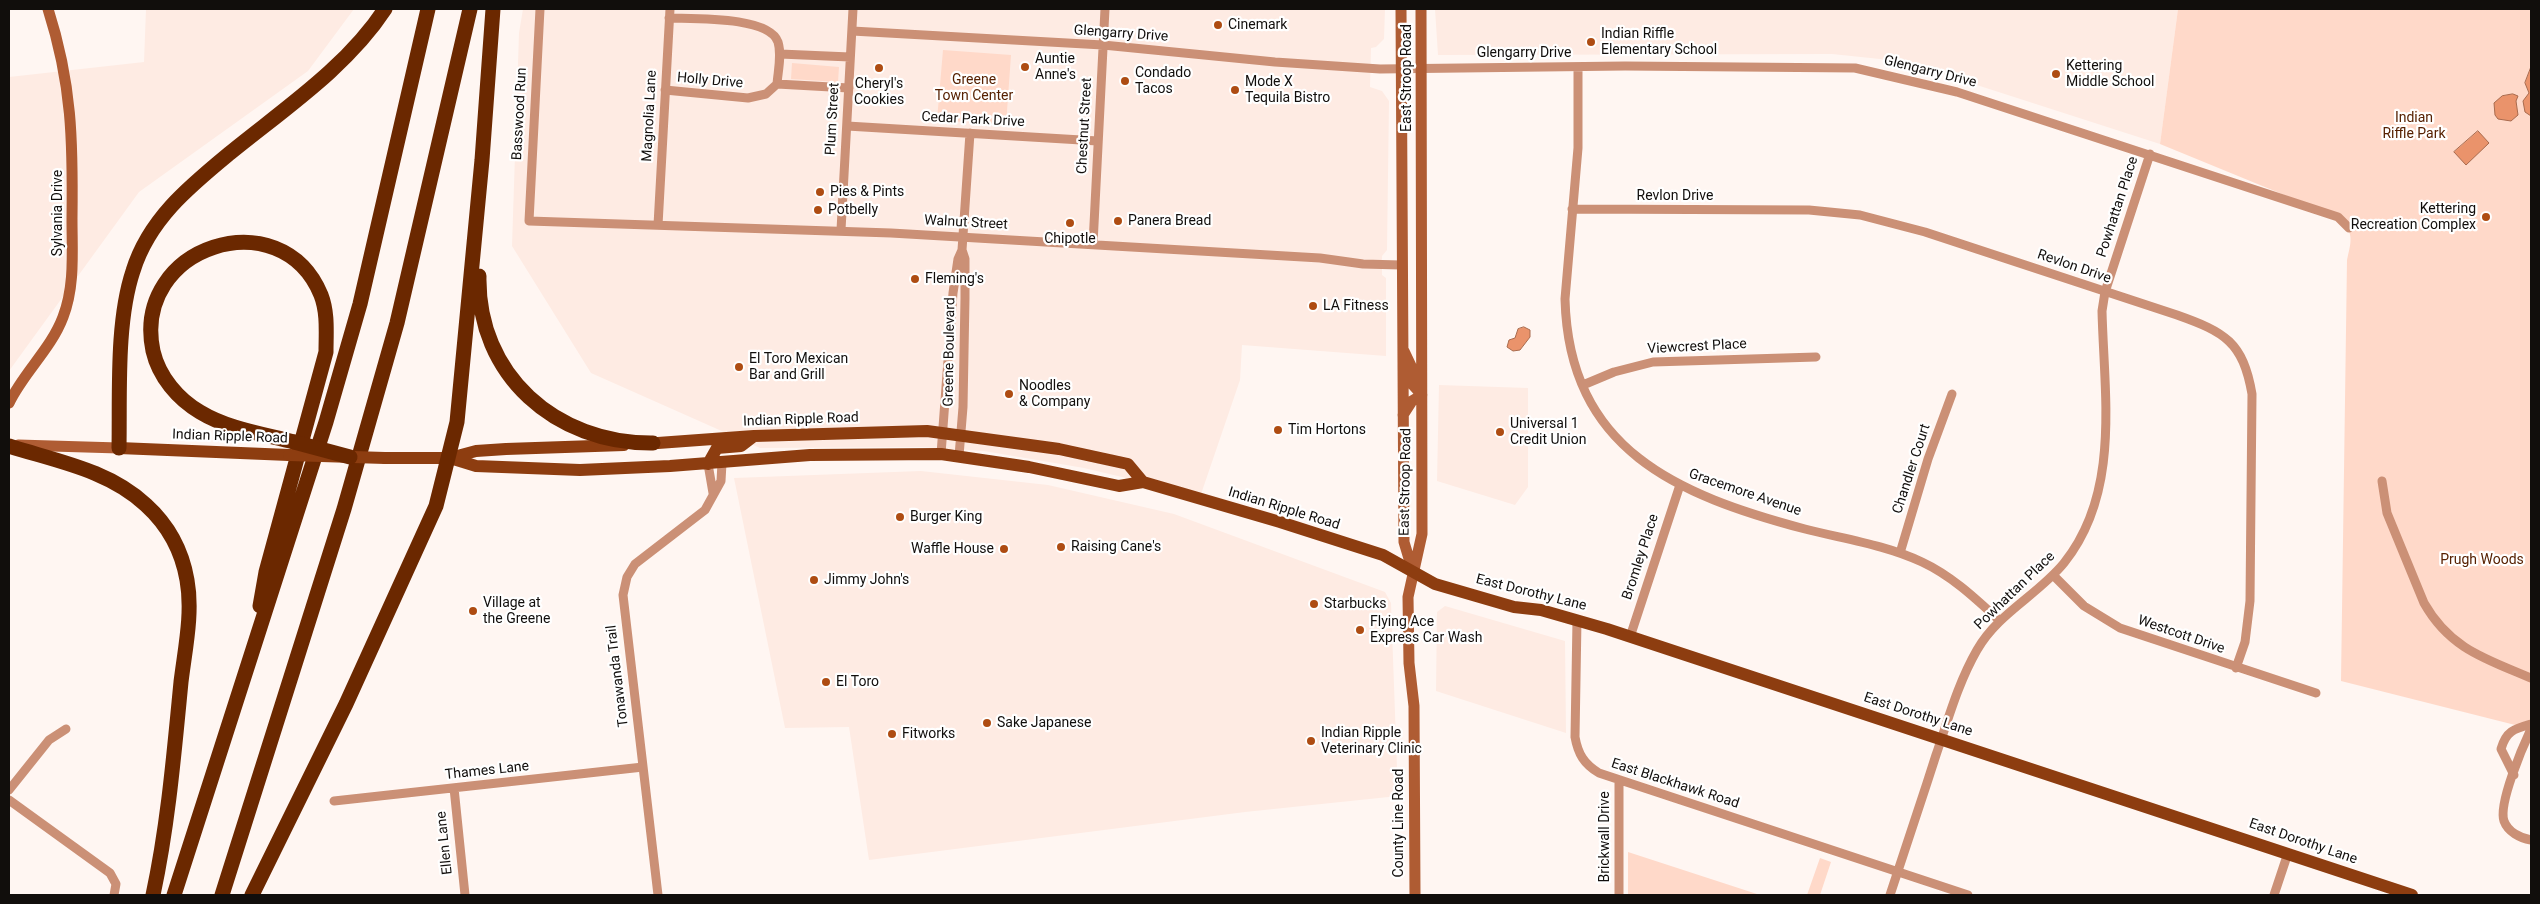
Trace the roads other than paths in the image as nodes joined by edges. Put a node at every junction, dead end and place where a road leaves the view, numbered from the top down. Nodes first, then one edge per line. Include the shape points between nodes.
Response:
1 (48, 9) edge
2 (385, 9) edge
3 (428, 9) edge
4 (470, 9) edge
5 (493, 9) edge
6 (540, 9) edge
7 (853, 9) edge
8 (1105, 9) edge
9 (1401, 9) edge
10 (1421, 9) edge
11 (669, 13) edge
12 (852, 31) junction
13 (1103, 45) junction
14 (780, 54) junction
15 (850, 58) junction
16 (1578, 67) junction
17 (1399, 68) junction
18 (1422, 68) junction
19 (777, 84) junction
20 (849, 88) junction
21 (665, 90) junction
22 (846, 126) junction
23 (970, 133) junction
24 (1098, 141) junction
25 (2150, 154) junction
26 (482, 160) junction
27 (1572, 209) junction
28 (529, 221) joint
29 (658, 224) junction
30 (2349, 228) dead end
31 (841, 230) junction
32 (963, 236) junction
33 (1093, 244) junction
34 (962, 250) junction
35 (1401, 265) junction
36 (2105, 292) junction
37 (1402, 347) junction
38 (1816, 357) dead end
39 (1583, 385) junction
40 (1952, 394) dead end
41 (1422, 395) junction
42 (9, 403) edge
43 (1403, 415) junction
44 (942, 433) junction
45 (960, 435) junction
46 (754, 436) junction
47 (653, 443) junction
48 (9, 445) edge
49 (119, 448) junction
50 (292, 448) junction
51 (941, 454) junction
52 (959, 456) junction
53 (350, 457) joint
54 (450, 458) junction
55 (722, 463) junction
56 (708, 464) junction
57 (2382, 481) dead end
58 (1143, 482) junction
59 (1680, 485) junction
60 (713, 493) junction
61 (1900, 553) junction
62 (1413, 572) junction
63 (2053, 575) junction
64 (1577, 620) junction
65 (2000, 622) junction
66 (1630, 637) junction
67 (249, 665) junction
68 (2236, 668) junction
69 (2531, 678) edge
70 (2316, 693) dead end
71 (2531, 724) edge
72 (66, 729) dead end
73 (2531, 729) edge
74 (1942, 738) junction
75 (643, 768) junction
76 (2514, 775) junction
77 (1619, 780) junction
78 (454, 788) junction
79 (9, 790) edge
80 (9, 800) edge
81 (334, 801) dead end
82 (2531, 840) edge
83 (2288, 853) junction
84 (1898, 872) junction
85 (114, 895) edge
86 (153, 895) edge
87 (174, 895) edge
88 (222, 895) edge
89 (252, 895) edge
90 (465, 895) edge
91 (658, 895) edge
92 (1415, 895) edge
93 (1619, 895) edge
94 (1890, 895) edge
95 (1968, 895) edge
96 (2274, 895) edge
97 (2412, 895) edge

1 - 42 main road, Sylvania Drive via 64,66 72,124 72,278 68,304 55,336 18,384
2 - 49 highway via 333,68 187,189 147,238 134,268 125,305
3 - 67 highway via 360,304
4 - 88 highway via 394,332 344,509
5 - 26 highway
6 - 28 street, Basswood Run
7 - 12 street, Plum Street
8 - 13 street, Chestnut Street
9 - 17 main road, East Stroop Road
10 - 18 main road, East Stroop Road
11 - 14 street via 754,24 772,31
11 - 21 street, Magnolia Lane
12 - 13 street, Glengarry Drive
12 - 15 street, Plum Street
13 - 17 street, Glengarry Drive via 1332,66
13 - 24 street, Chestnut Street
14 - 15 street
14 - 19 street
15 - 20 street, Plum Street
16 - 18 street, Glengarry Drive
16 - 25 street, Glengarry Drive via 1855,68 1957,92
16 - 27 street, Gracemore Avenue via 1578,148
17 - 18 street, Glengarry Drive
17 - 35 main road, East Stroop Road
18 - 41 main road, East Stroop Road
19 - 20 street
19 - 21 street, Holly Drive via 766,94 748,98
20 - 22 street, Plum Street
21 - 29 street, Magnolia Lane
22 - 23 street, Cedar Park Drive
22 - 31 street, Plum Street
23 - 24 street, Cedar Park Drive
23 - 32 street, Greene Boulevard
24 - 33 street, Chestnut Street
25 - 30 street, Glengarry Drive via 2338,217
25 - 36 street, Powhattan Place
26 - 47 highway via 480,297 488,339 502,367 529,398 569,424 611,438
26 - 54 highway via 457,422
27 - 36 street, Revlon Drive via 1809,210 1860,215 1925,232
27 - 39 street, Gracemore Avenue via 1565,318 1573,362
28 - 29 street, Walnut Street
29 - 31 street, Walnut Street
31 - 32 street, Walnut Street
32 - 33 street, Walnut Street
32 - 34 street, Greene Boulevard
33 - 35 street, Walnut Street
34 - 44 street, Greene Boulevard via 954,284
34 - 45 street, Greene Boulevard via 965,298
35 - 37 main road, East Stroop Road
36 - 63 street, Powhattan Place via 2102,311 2105,443 2100,490 2077,544
36 - 68 street, Revlon Drive via 2210,326 2229,341 2244,362 2252,394 2250,601 2244,642
37 - 41 main road via 1413,370 1413,385
37 - 43 main road, East Stroop Road
38 - 39 street, Viewcrest Place via 1653,362 1614,372
39 - 59 street, Gracemore Avenue via 1595,410 1622,444 1657,473
40 - 61 street, Chandler Court
41 - 43 main road via 1412,401
41 - 62 main road, East Stroop Road via 1422,534
43 - 62 main road, East Stroop Road via 1404,542
44 - 45 main road, Indian Ripple Road
44 - 46 main road, Indian Ripple Road
44 - 51 street, Greene Boulevard
45 - 52 street, Greene Boulevard
45 - 58 main road, Indian Ripple Road via 1059,449 1128,464
46 - 47 main road, Indian Ripple Road
46 - 56 main road via 741,446 717,448
47 - 54 main road, Indian Ripple Road via 476,451
48 - 49 main road, Indian Ripple Road
48 - 86 highway via 87,470 138,497 158,517 182,560 188,589 188,620 165,840
49 - 50 main road, Indian Ripple Road
50 - 53 highway, bridge
50 - 67 highway via 202,413 177,394 160,369 151,339 154,306 167,280 196,253 223,243 238,242 283,253 314,283 326,316 326,352 266,572
51 - 52 main road, Indian Ripple Road
51 - 55 main road, Indian Ripple Road via 810,455
52 - 58 main road, Indian Ripple Road via 1119,486
53 - 54 main road, Indian Ripple Road, bridge
54 - 56 main road, Indian Ripple Road via 476,466 520,469 580,470
54 - 89 highway via 436,506 399,591
55 - 56 main road, Indian Ripple Road
55 - 60 street, Tonawanda Trail via 722,481
56 - 60 street
57 - 69 street via 2388,513 2431,616 2445,633 2472,653
58 - 62 main road, Indian Ripple Road via 1383,555
59 - 61 street, Gracemore Avenue via 1802,528
59 - 66 street, Bromley Place
60 - 75 street, Tonawanda Trail via 712,501 705,510 635,564 624,585
61 - 65 street, Gracemore Avenue via 1954,580
62 - 64 main road, East Dorothy Lane via 1435,584 1514,607 1542,610
62 - 92 main road, County Line Road via 1408,597 1409,663 1414,706
63 - 65 street, Powhattan Place
63 - 68 street, Westcott Drive via 2084,606 2120,628
64 - 66 main road, East Dorothy Lane
64 - 77 street, East Blackhawk Road via 1577,749 1591,768
65 - 74 street, Powhattan Place via 1989,632 1966,670
66 - 74 main road, East Dorothy Lane
67 - 87 highway
68 - 70 street, Westcott Drive
71 - 76 street via 2512,729 2504,737 2501,749
72 - 79 street via 49,740
73 - 76 street
74 - 83 main road, East Dorothy Lane
74 - 84 street, Powhattan Place
75 - 78 street, Thames Lane
75 - 91 street, Tonawanda Trail
76 - 82 street via 2503,811 2504,820 2513,833
77 - 84 street, East Blackhawk Road
77 - 93 street, Brickwall Drive
78 - 81 street, Thames Lane
78 - 90 street, Ellen Lane
80 - 85 street via 110,873 116,884
83 - 96 street
83 - 97 main road, East Dorothy Lane
84 - 94 street, Powhattan Place
84 - 95 street, East Blackhawk Road

